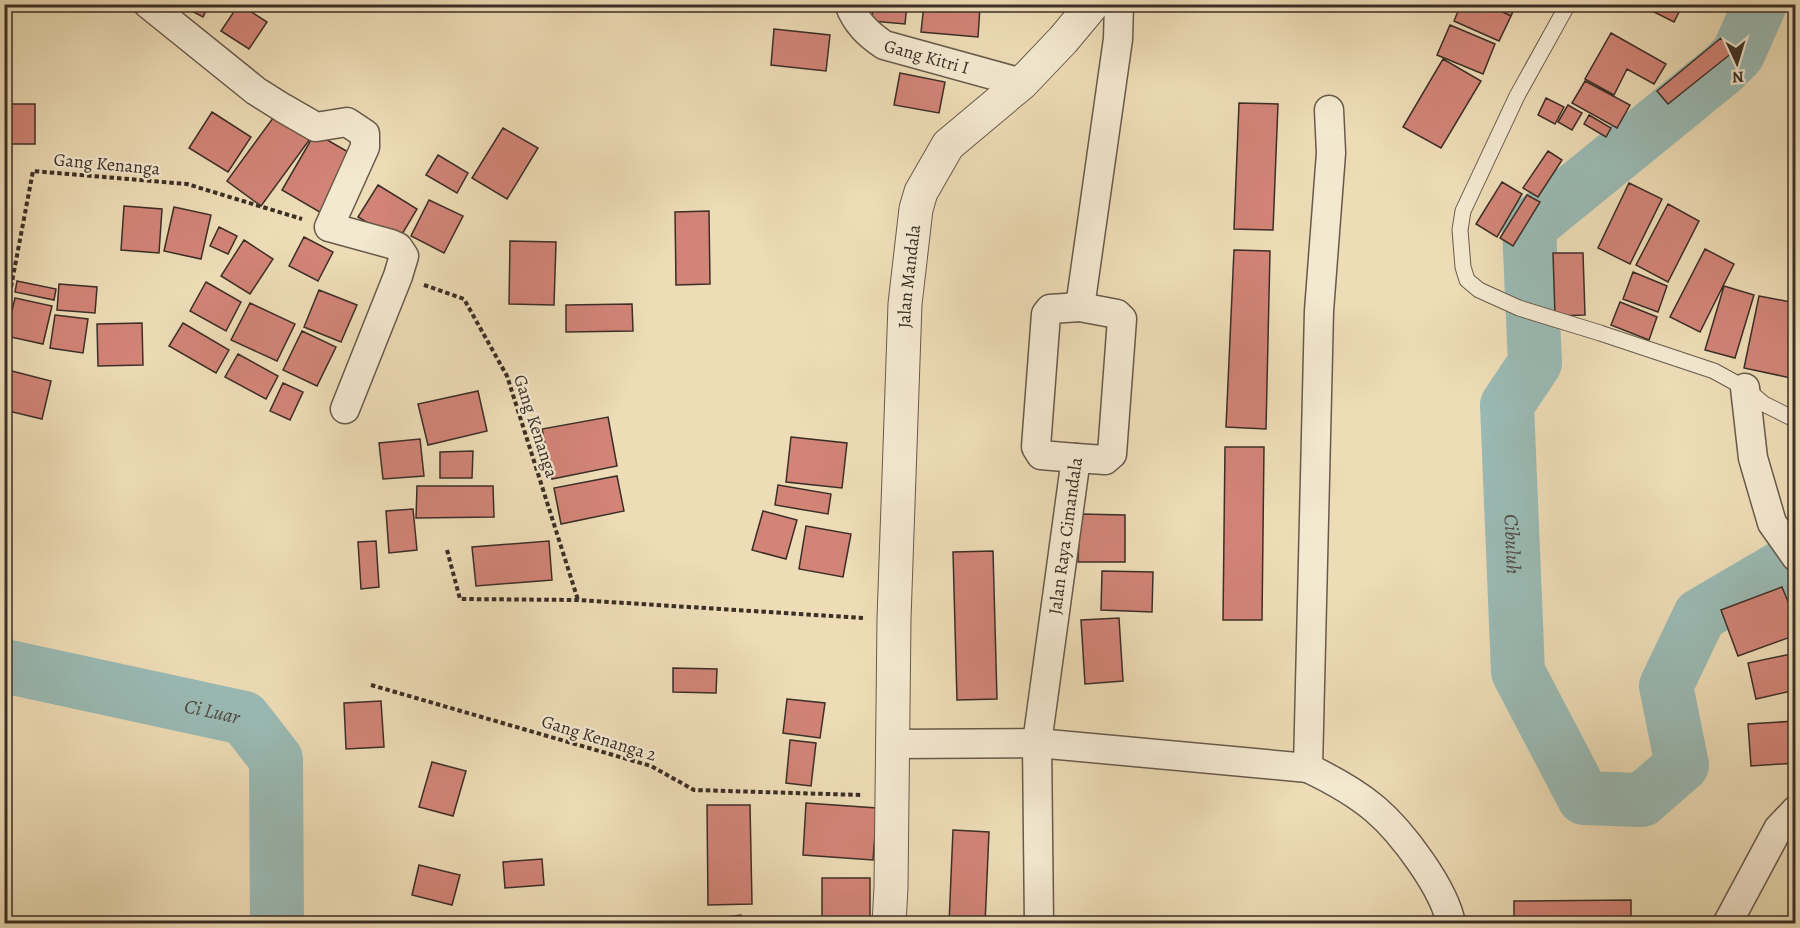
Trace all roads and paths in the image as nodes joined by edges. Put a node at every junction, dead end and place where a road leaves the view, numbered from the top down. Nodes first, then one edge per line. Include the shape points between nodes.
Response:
1 (148, 4) edge
2 (849, 4) edge
3 (1093, 4) edge
4 (1119, 4) edge
5 (1568, 4) edge
6 (1022, 83) junction
7 (1329, 110) dead end
8 (329, 227) junction
9 (398, 276) junction
10 (1080, 307) junction
11 (4, 324) edge
12 (1745, 388) junction
13 (345, 409) dead end
14 (1796, 420) edge
15 (1076, 458) junction
16 (447, 550) dead end
17 (1796, 557) edge
18 (578, 600) junction
19 (894, 620) junction
20 (371, 686) dead end
21 (1037, 743) junction
22 (893, 744) junction
23 (1308, 768) junction
24 (892, 795) junction
25 (1796, 810) edge
26 (889, 924) edge
27 (1039, 924) edge
28 (1451, 924) edge
29 (1727, 924) edge

1 - 8 street via 256,91 283,108 316,126 347,122 365,134 365,147
2 - 6 street, Gang Kitri I via 868,34 884,45
3 - 6 street, Jalan Mandala
4 - 10 street via 1118,39
5 - 12 lane via 1517,96 1463,211 1460,230 1467,280 1479,290 1520,308 1714,371
6 - 19 street, Jalan Mandala via 948,145 921,192 916,209 905,304
7 - 23 street via 1331,153 1319,311
8 - 9 street via 398,247 404,256
8 - 11 path, Gang Kenanga via 188,184 33,171
9 - 13 street
9 - 18 path, Gang Kenanga via 464,299 507,376
10 - 15 street, Jalan Raya Cimandala via 1050,309 1046,314 1036,447 1041,455
10 - 15 street, Jalan Raya Cimandala via 1117,314 1123,324 1112,454 1105,460
12 - 14 lane via 1764,404
12 - 17 street via 1753,458 1773,523
15 - 21 street, Jalan Raya Cimandala
16 - 18 path via 460,599
18 - 19 path
19 - 22 street
20 - 24 path, Gang Kenanga 2 via 651,766 693,790
21 - 22 street
21 - 23 street
21 - 27 street, Jalan Raya Cimandala
22 - 24 street
23 - 28 street via 1334,780 1376,809 1431,875
24 - 26 street
25 - 29 street via 1778,829

